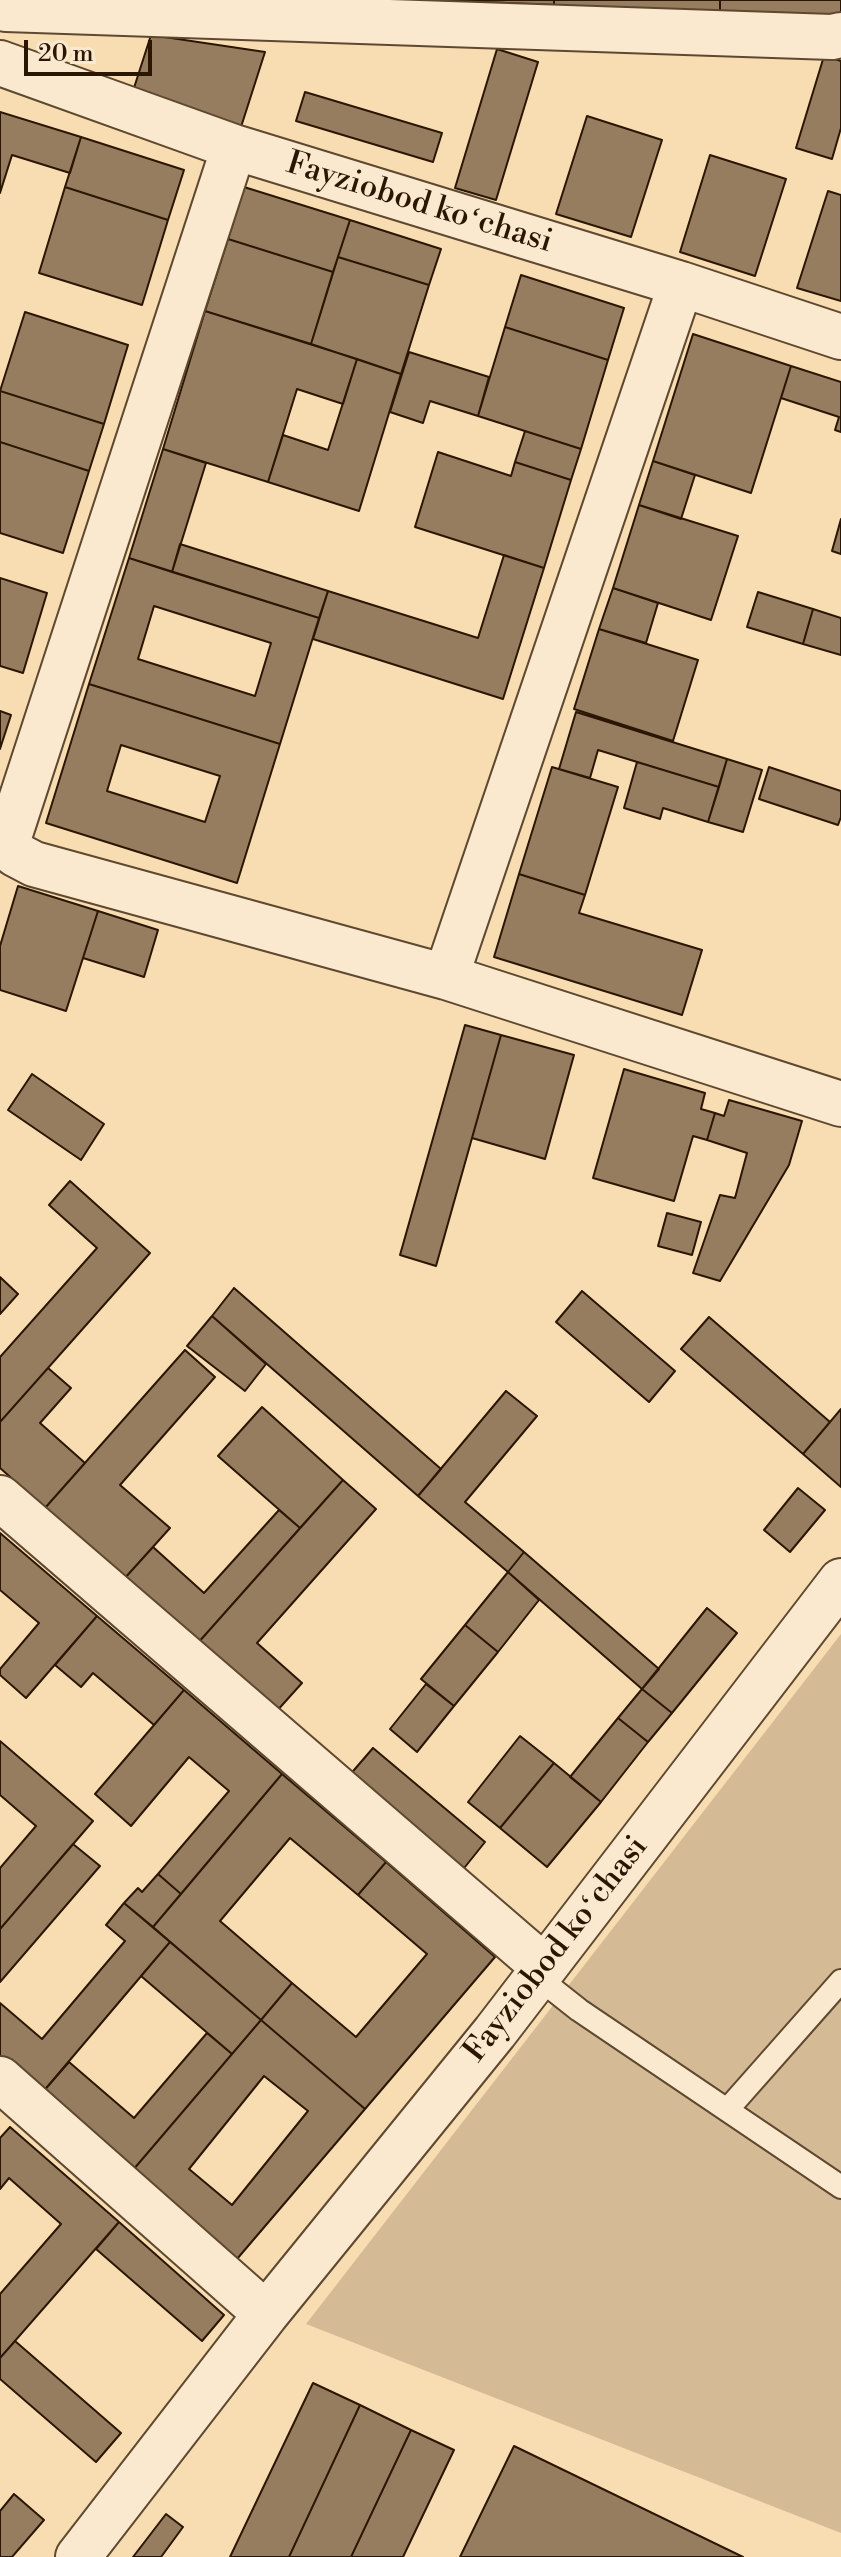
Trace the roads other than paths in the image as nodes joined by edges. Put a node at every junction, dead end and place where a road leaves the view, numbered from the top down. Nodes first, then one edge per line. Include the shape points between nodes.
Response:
1 (5, 13) edge
2 (841, 35) edge
3 (0, 63) edge
4 (234, 147) junction
5 (681, 284) junction
6 (841, 337) edge
7 (446, 977) junction
8 (841, 1104) edge
9 (0, 1498) edge
10 (841, 1581) edge
11 (540, 1972) junction
12 (841, 1981) edge
13 (0, 2079) edge
14 (727, 2110) junction
15 (841, 2187) edge
16 (266, 2314) junction
17 (78, 2557) edge

1 - 2 street
3 - 4 street, Fayziobod koʻchasi
4 - 5 street, Fayziobod koʻchasi
4 - 7 street via 9,846 34,864
5 - 6 street, Fayziobod koʻchasi
5 - 7 street
7 - 8 street
9 - 11 street
10 - 11 street, Fayziobod koʻchasi
11 - 14 lane via 579,2010
11 - 16 street, Fayziobod koʻchasi
12 - 14 lane
13 - 16 street
14 - 15 lane
16 - 17 street, Fayziobod koʻchasi

